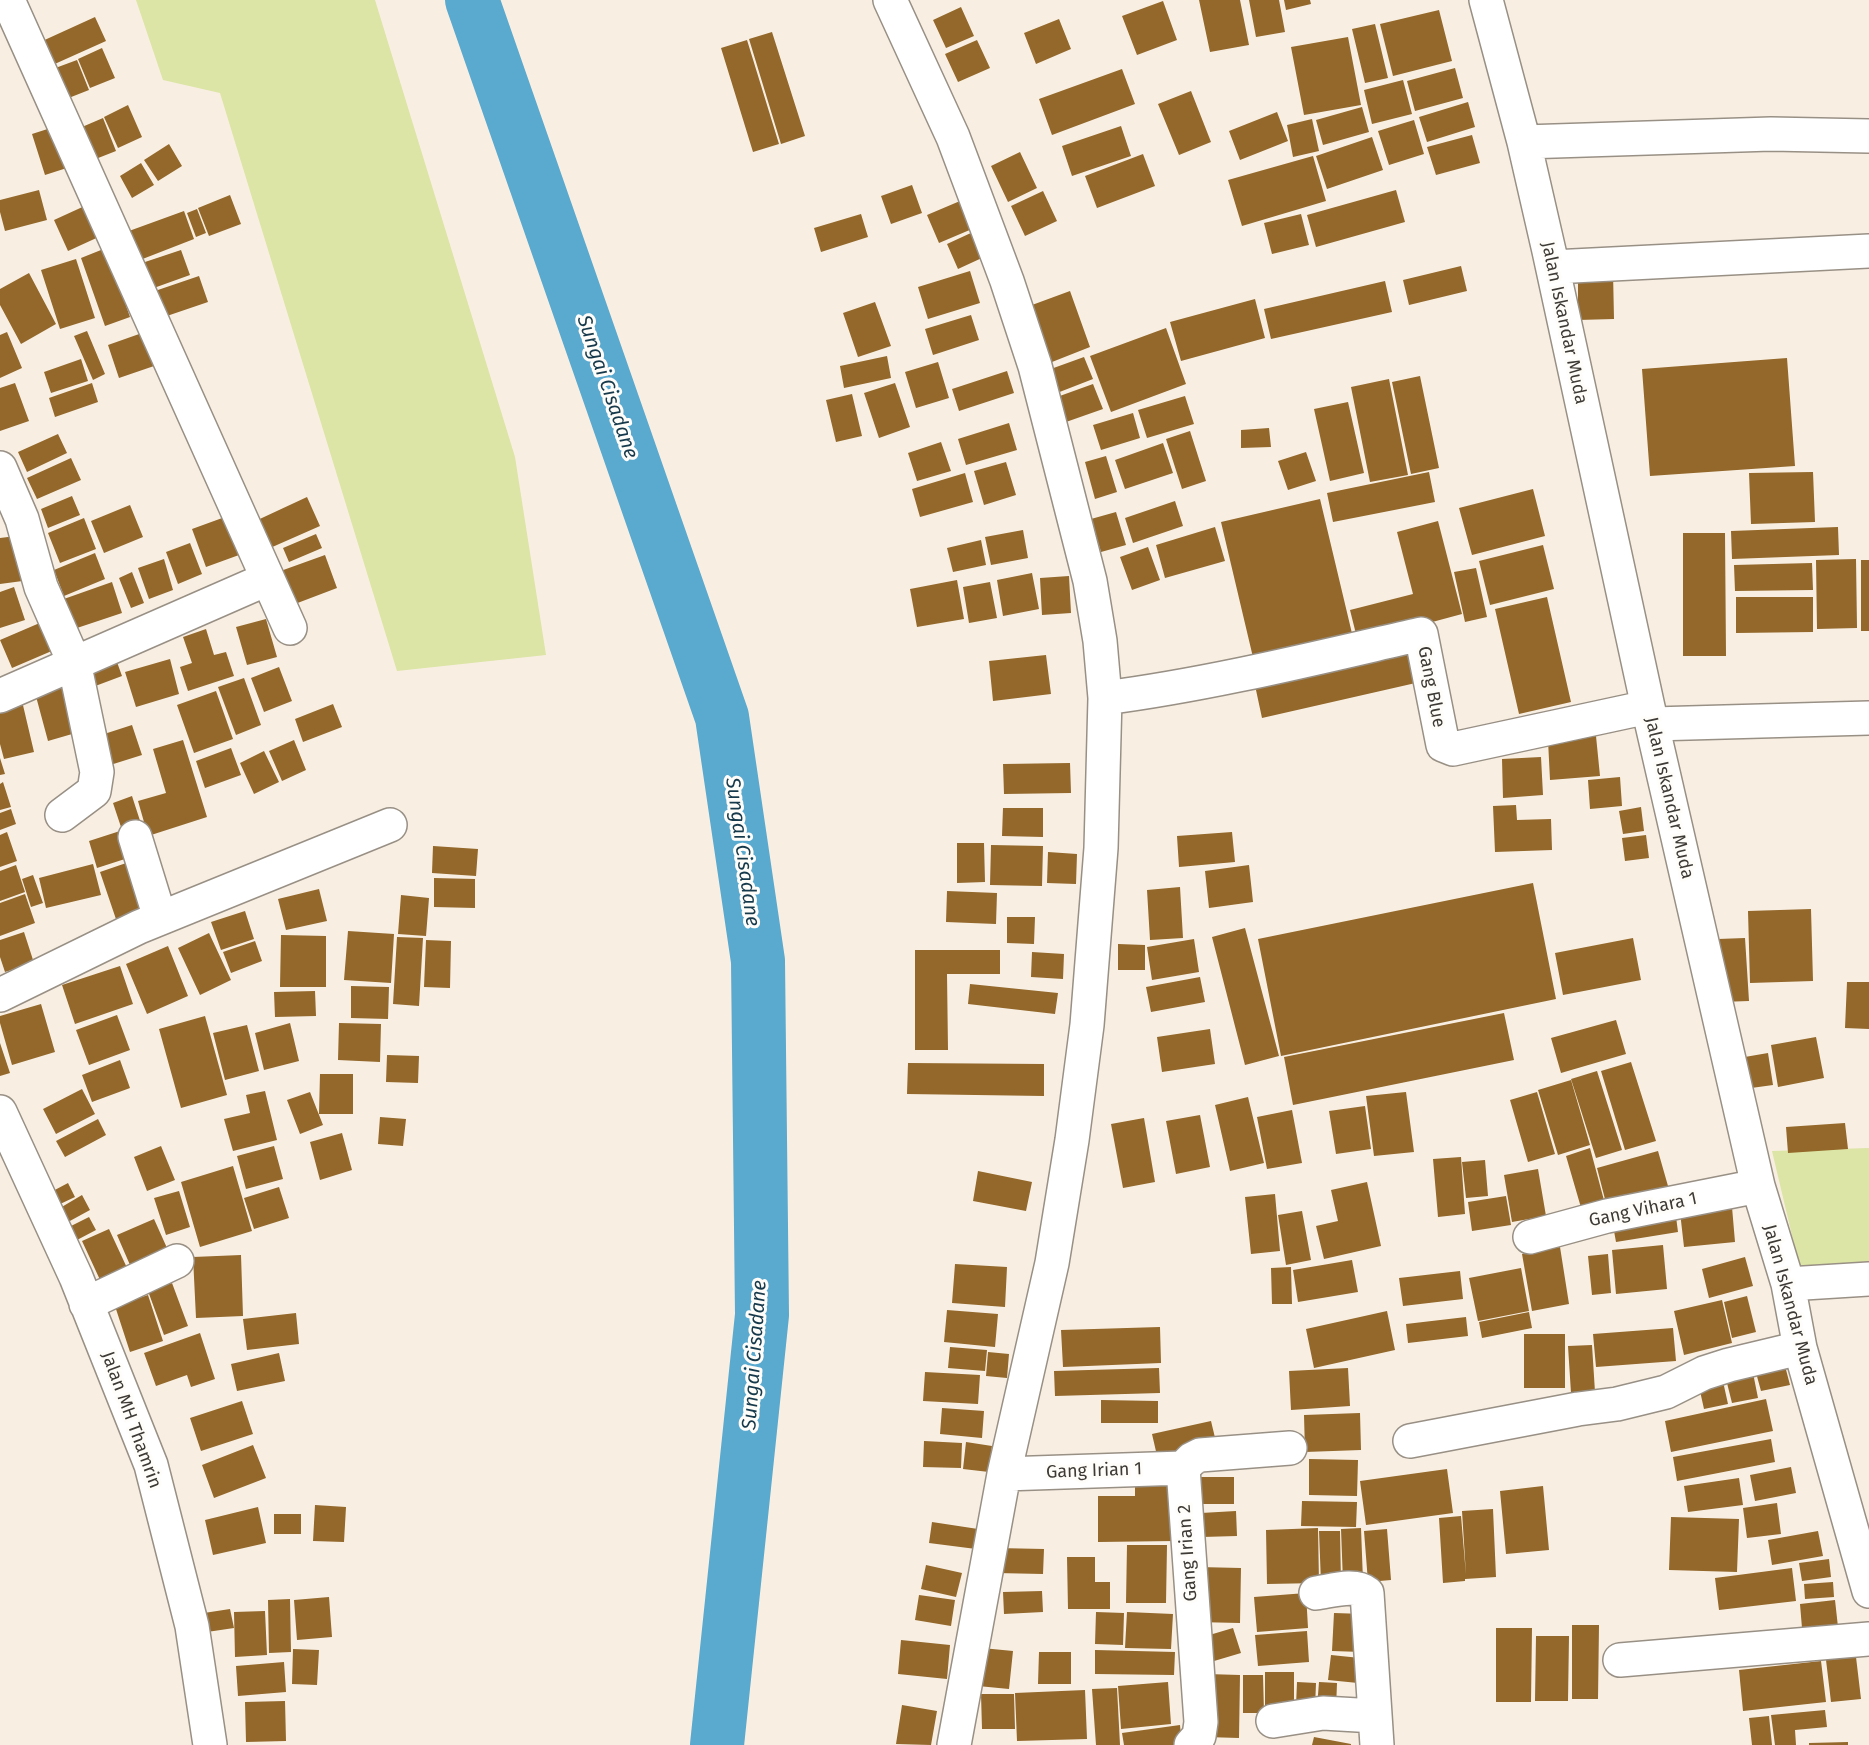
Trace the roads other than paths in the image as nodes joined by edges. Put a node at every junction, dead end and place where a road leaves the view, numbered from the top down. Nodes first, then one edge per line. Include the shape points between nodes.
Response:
1 (8, 0) edge
2 (890, 0) edge
3 (1486, 0) edge
4 (1869, 136) edge
5 (1524, 142) junction
6 (1869, 251) edge
7 (1552, 267) junction
8 (0, 468) edge
9 (267, 579) junction
10 (290, 628) dead end
11 (74, 662) junction
12 (0, 696) edge
13 (1105, 698) junction
14 (1650, 716) junction
15 (1869, 718) edge
16 (62, 815) dead end
17 (390, 825) dead end
18 (135, 837) dead end
19 (159, 918) junction
20 (0, 995) edge
21 (0, 1112) edge
22 (1758, 1186) junction
23 (1530, 1237) dead end
24 (177, 1261) dead end
25 (1869, 1279) edge
26 (1788, 1284) junction
27 (86, 1304) junction
28 (1800, 1348) junction
29 (1410, 1441) dead end
30 (1290, 1448) dead end
31 (1183, 1468) junction
32 (1004, 1474) junction
33 (1869, 1591) edge
34 (1316, 1593) dead end
35 (1869, 1639) edge
36 (1620, 1660) dead end
37 (1274, 1721) dead end
38 (1376, 1731) edge
39 (210, 1745) edge
40 (954, 1745) edge
41 (1191, 1745) edge

1 - 9 street
2 - 13 street via 953,137 1035,366 1090,581 1101,640
3 - 5 street, Jalan Iskandar Muda
4 - 5 street via 1771,134
5 - 7 street, Jalan Iskandar Muda
6 - 7 street
7 - 14 street, Jalan Iskandar Muda
8 - 11 street via 22,519 41,587
9 - 10 street
9 - 11 street
11 - 12 street
11 - 16 street via 97,772 94,791
13 - 14 street, Gang Blue via 1252,673 1420,634 1443,745 1447,748
13 - 32 street via 1101,848 1087,1025 1052,1263
14 - 15 street
14 - 22 street, Jalan Iskandar Muda
17 - 19 street
18 - 19 street
19 - 20 street
21 - 27 street, Jalan MH Thamrin
22 - 23 street, Gang Vihara 1 via 1607,1216
22 - 26 street, Jalan Iskandar Muda
24 - 27 street
25 - 26 street
26 - 28 street, Jalan Iskandar Muda
27 - 39 street, Jalan MH Thamrin via 151,1465 192,1626
28 - 29 street via 1729,1365 1666,1392 1617,1404
28 - 33 street, Jalan Iskandar Muda
30 - 31 street via 1200,1455
31 - 32 street, Gang Irian 1
31 - 41 street, Gang Irian 2 via 1201,1722
32 - 40 street
34 - 38 street via 1353,1588 1367,1593
35 - 36 street
37 - 38 street via 1323,1713

